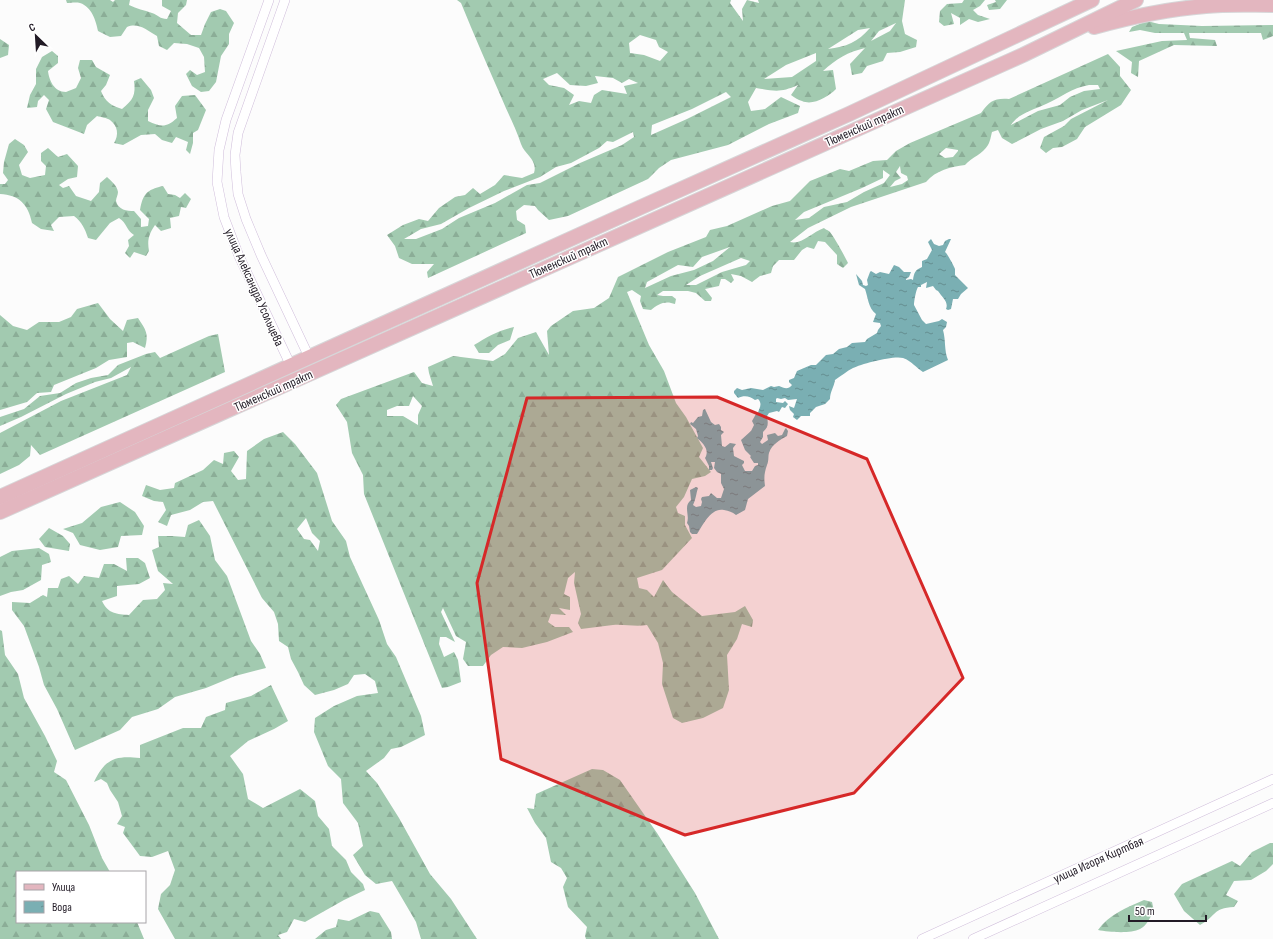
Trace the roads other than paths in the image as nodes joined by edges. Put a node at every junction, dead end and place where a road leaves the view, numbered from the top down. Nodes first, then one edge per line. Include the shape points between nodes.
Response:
1 (269, 0) edge
2 (285, 0) edge
3 (1092, 0) edge
4 (1136, 0) edge
5 (1273, 5) edge
6 (1023, 55) junction
7 (309, 357) junction
8 (291, 366) junction
9 (0, 497) edge
10 (0, 512) edge
11 (1273, 779) edge
12 (1273, 803) edge
13 (922, 939) edge
14 (973, 939) edge

1 - 8 street, улица Александра Усольцева via 226,120 219,150 217,182 224,217 239,256
2 - 7 street, улица Александра Усольцева via 238,133 234,155 238,194 246,219
3 - 7 main road, Тюменский тракт via 842,117
4 - 6 main road, Тюменский тракт
5 - 6 main road via 1204,6 1127,18 1088,29
6 - 10 main road, Тюменский тракт
7 - 8 main road, Тюменский тракт
8 - 9 main road, Тюменский тракт
11 - 13 street, улица Игоря Киртбая
12 - 14 street, улица Игоря Киртбая

